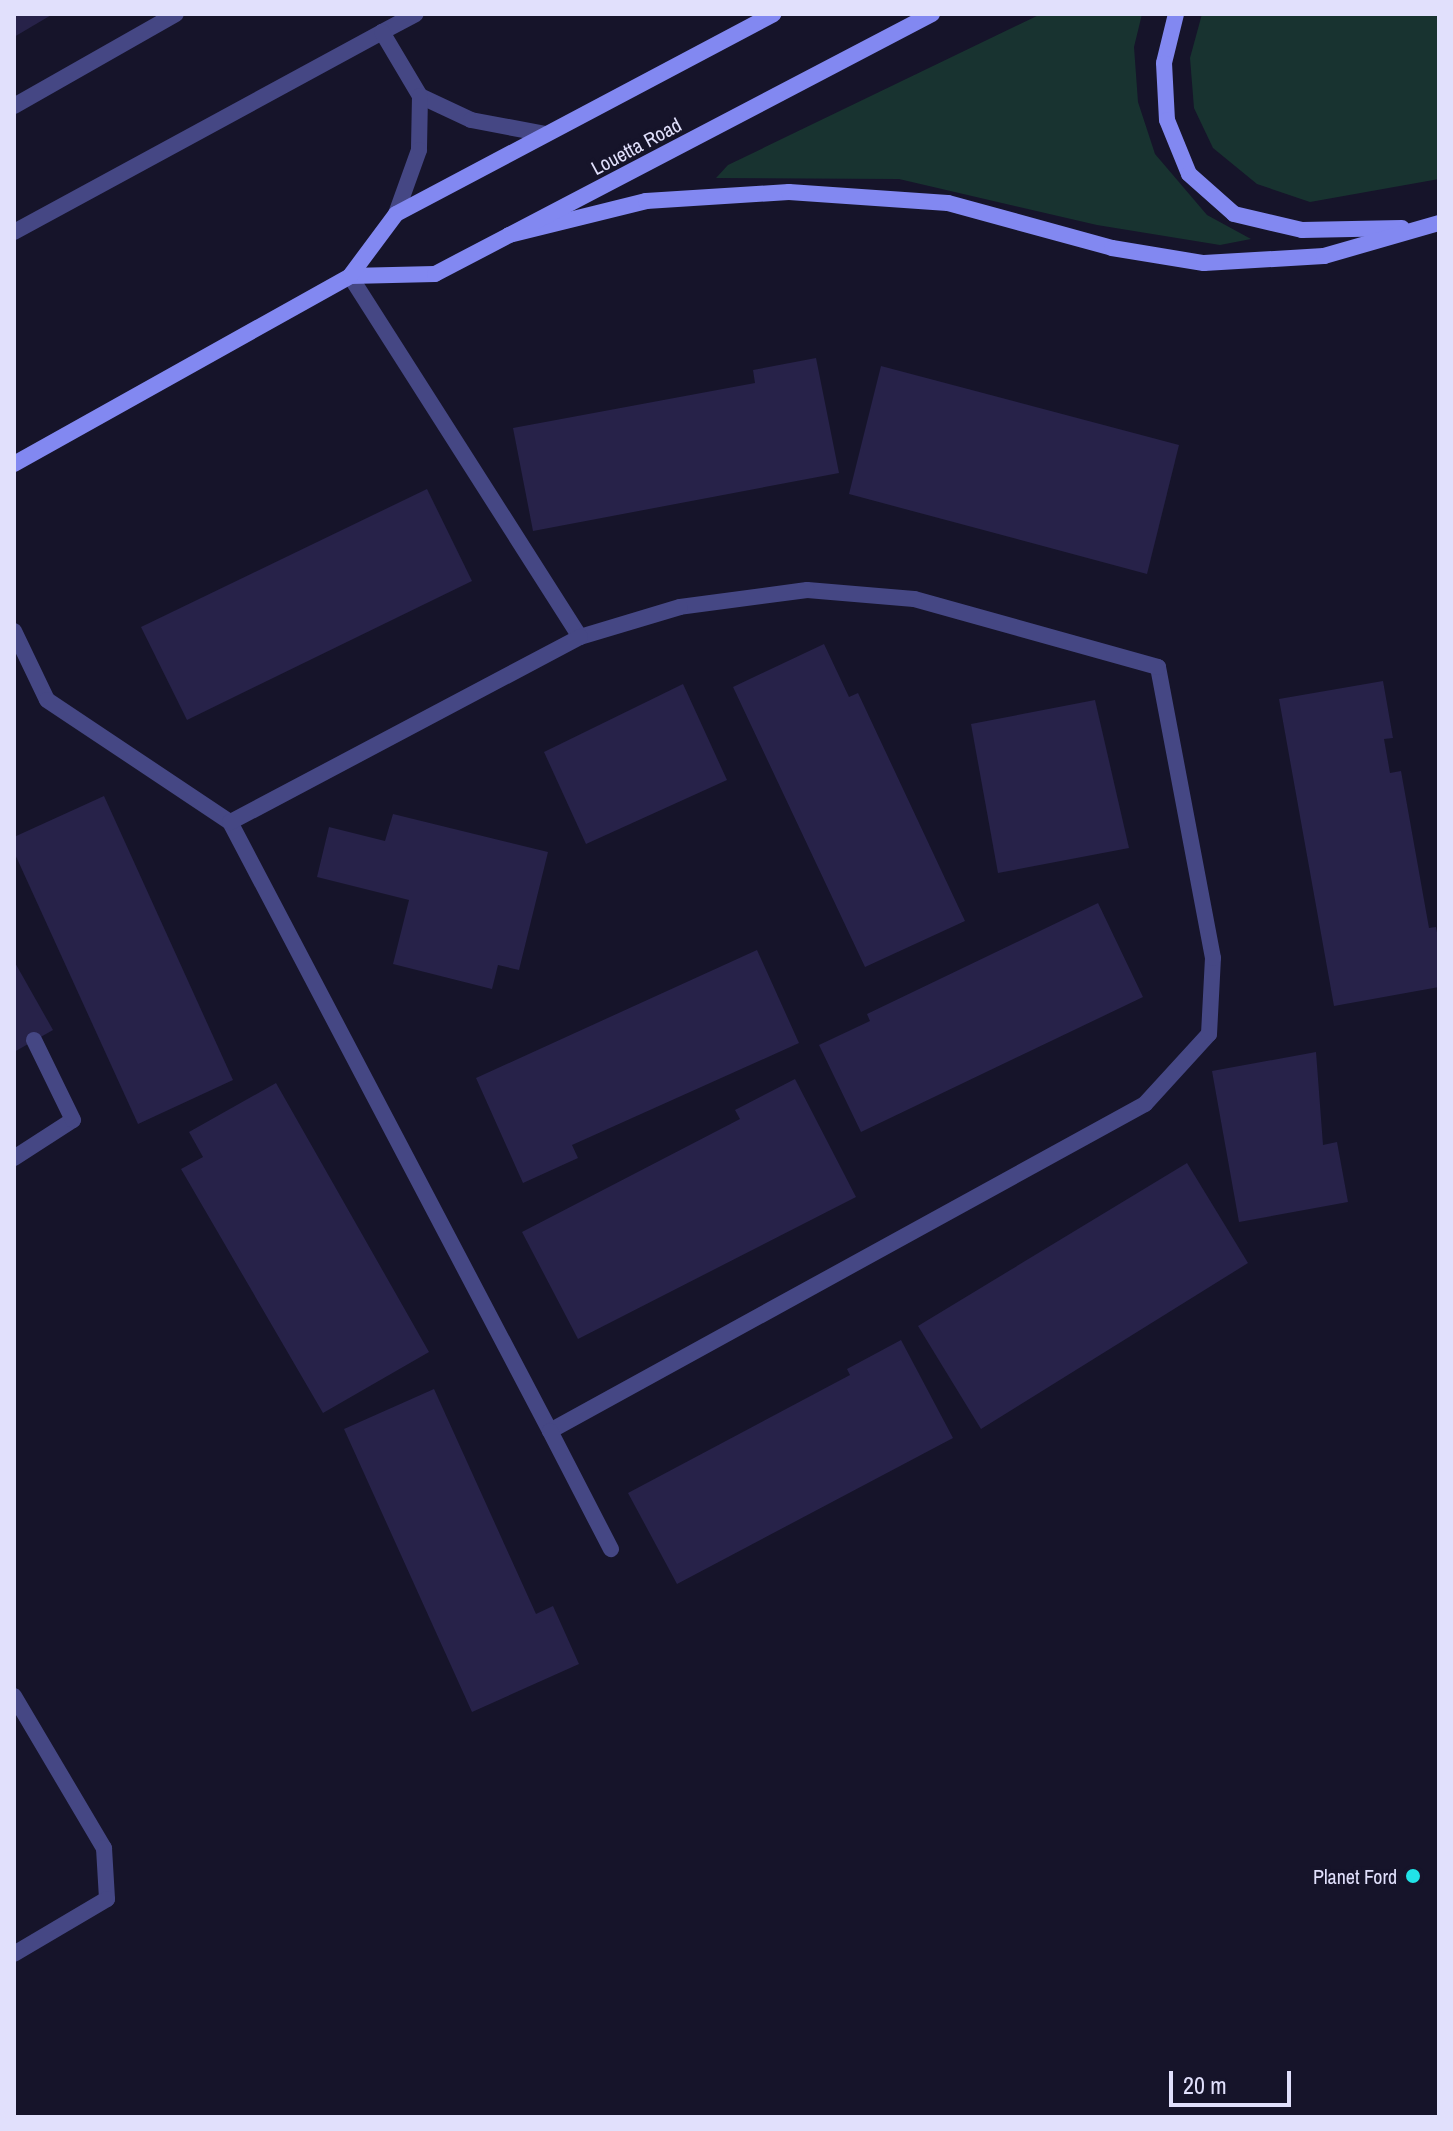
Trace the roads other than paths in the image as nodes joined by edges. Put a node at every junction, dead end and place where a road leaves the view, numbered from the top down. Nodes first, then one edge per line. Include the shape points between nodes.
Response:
1 (176, 14) edge
2 (416, 14) edge
3 (773, 14) edge
4 (932, 14) edge
5 (1176, 14) edge
6 (382, 32) junction
7 (420, 96) junction
8 (14, 106) edge
9 (545, 134) junction
10 (396, 214) junction
11 (1433, 225) edge
12 (14, 232) edge
13 (509, 235) junction
14 (350, 276) junction
15 (14, 464) edge
16 (14, 631) edge
17 (580, 637) junction
18 (230, 822) junction
19 (34, 1040) dead end
20 (14, 1158) edge
21 (550, 1431) junction
22 (611, 1549) dead end
23 (14, 1696) edge
24 (14, 1954) edge

1 - 8 lane
2 - 6 lane
3 - 9 main road, Louetta Road
4 - 13 main road, Louetta Road
5 - 11 main road via 1164,63 1167,120 1189,174 1234,214 1302,230
6 - 7 lane
6 - 12 lane
7 - 9 lane via 471,120
7 - 10 lane via 419,150
9 - 10 main road, Louetta Road
10 - 14 main road, Louetta Road
11 - 13 main road via 1324,256 1204,263 1112,248 948,203 789,192 646,201
13 - 14 main road, Louetta Road via 435,274
14 - 15 main road, Louetta Road
14 - 17 lane
16 - 18 lane via 47,700
17 - 18 lane
17 - 21 lane via 680,607 807,590 914,599 1158,667 1213,958 1209,1034 1145,1104
18 - 21 lane
19 - 20 lane via 73,1120
21 - 22 lane
23 - 24 lane via 104,1848 107,1899

